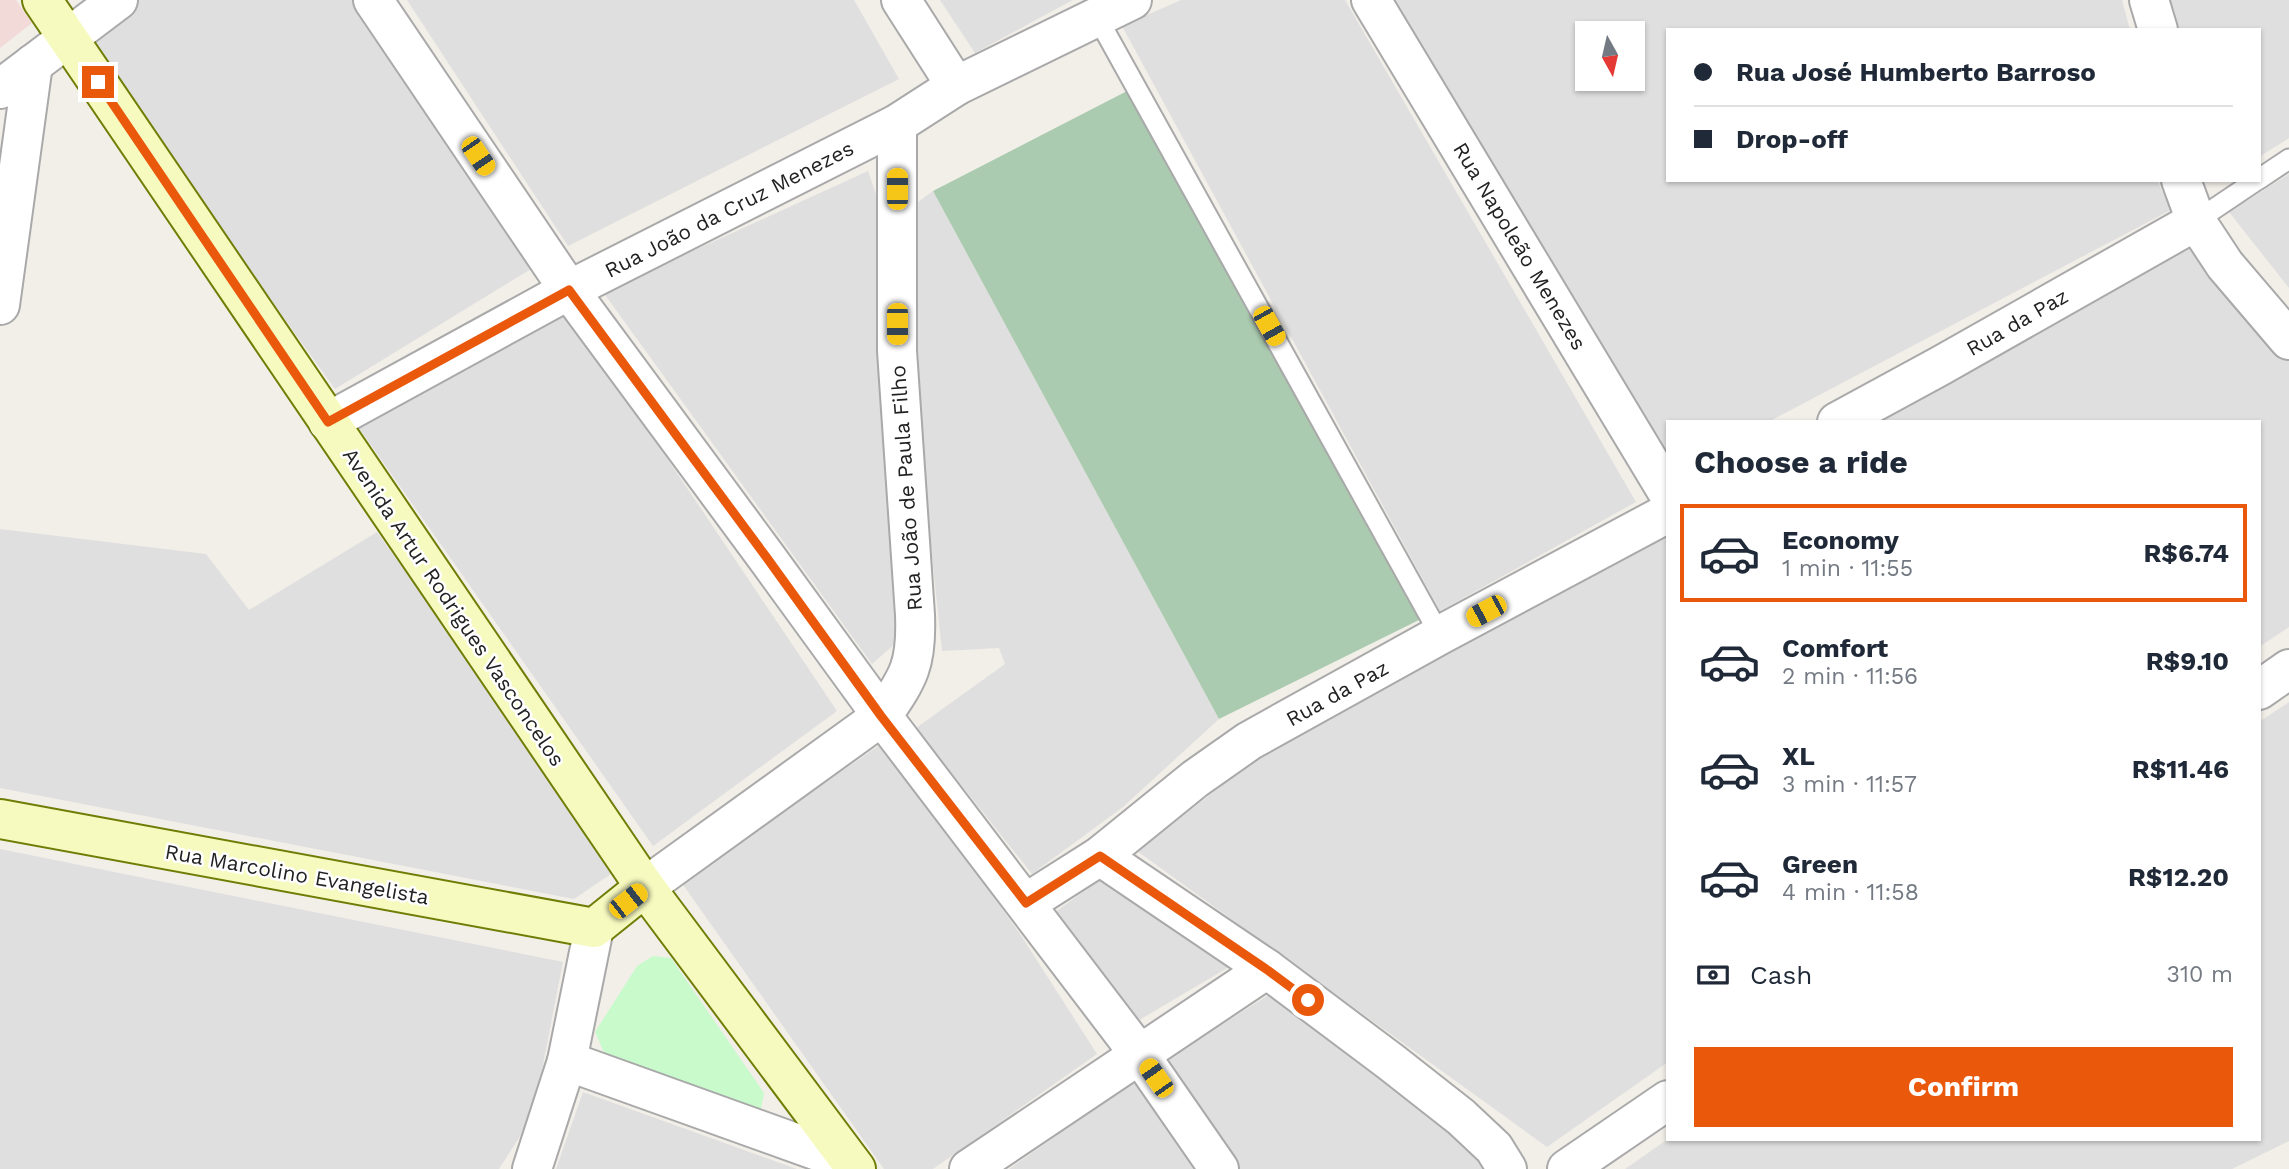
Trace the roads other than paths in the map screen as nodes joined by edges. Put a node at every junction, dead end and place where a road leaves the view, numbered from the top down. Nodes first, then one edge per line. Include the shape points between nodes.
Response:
1 (42, 0) edge
2 (118, 0) edge
3 (373, 0) edge
4 (901, 0) edge
5 (1132, 0) edge
6 (1370, 0) edge
7 (2149, 0) edge
8 (1097, 17) junction
9 (2157, 28) edge
10 (68, 37) junction
11 (33, 64) junction
12 (956, 86) junction
13 (0, 89) edge
14 (897, 124) junction
15 (2289, 159) edge
16 (2261, 178) edge
17 (2182, 182) edge
18 (2255, 182) edge
19 (2196, 221) junction
20 (569, 290) junction
21 (0, 306) edge
22 (2289, 340) edge
23 (1841, 420) edge
24 (328, 422) junction
25 (1666, 490) edge
26 (1666, 514) edge
27 (1440, 635) junction
28 (2289, 669) edge
29 (2261, 689) edge
30 (881, 716) junction
31 (0, 819) edge
32 (1100, 856) junction
33 (645, 887) junction
34 (1026, 903) junction
35 (593, 928) junction
36 (1266, 969) junction
37 (1140, 1055) junction
38 (567, 1061) junction
39 (1666, 1101) edge
40 (853, 1166) edge
41 (533, 1169) edge
42 (969, 1169) edge
43 (1219, 1169) edge
44 (1507, 1169) edge
45 (1567, 1169) edge

1 - 10 main road, Avenida Artur Rodrigues Vasconcelos
2 - 10 street
3 - 20 street
4 - 12 street
5 - 8 street, Rua João da Cruz Menezes
6 - 25 street, Rua Napoleão Menezes
7 - 9 street
8 - 12 street, Rua João da Cruz Menezes
8 - 27 lane
10 - 11 street
10 - 24 main road, Avenida Artur Rodrigues Vasconcelos
11 - 13 street
11 - 21 street
12 - 14 street, Rua João da Cruz Menezes
14 - 20 street, Rua João da Cruz Menezes
14 - 30 street, Rua João de Paula Filho via 897,351 916,640 912,664
15 - 16 lane
17 - 19 street
18 - 19 lane
19 - 22 street via 2225,265
19 - 23 street, Rua da Paz
20 - 24 street, Rua João da Cruz Menezes
20 - 30 street
24 - 33 main road, Avenida Artur Rodrigues Vasconcelos
26 - 27 street, Rua da Paz
27 - 32 street, Rua da Paz via 1250,741
28 - 29 street
30 - 33 street, Rua João de Paula Filho
30 - 34 street
31 - 35 main road, Rua Marcolino Evangelista
32 - 34 street, Rua da Paz
32 - 36 street
33 - 35 main road
33 - 40 main road, Avenida Artur Rodrigues Vasconcelos
34 - 37 street
35 - 38 street
36 - 37 street
36 - 44 street via 1461,1117 1494,1148
37 - 42 street
37 - 43 street
38 - 40 street
38 - 41 street
39 - 45 street

